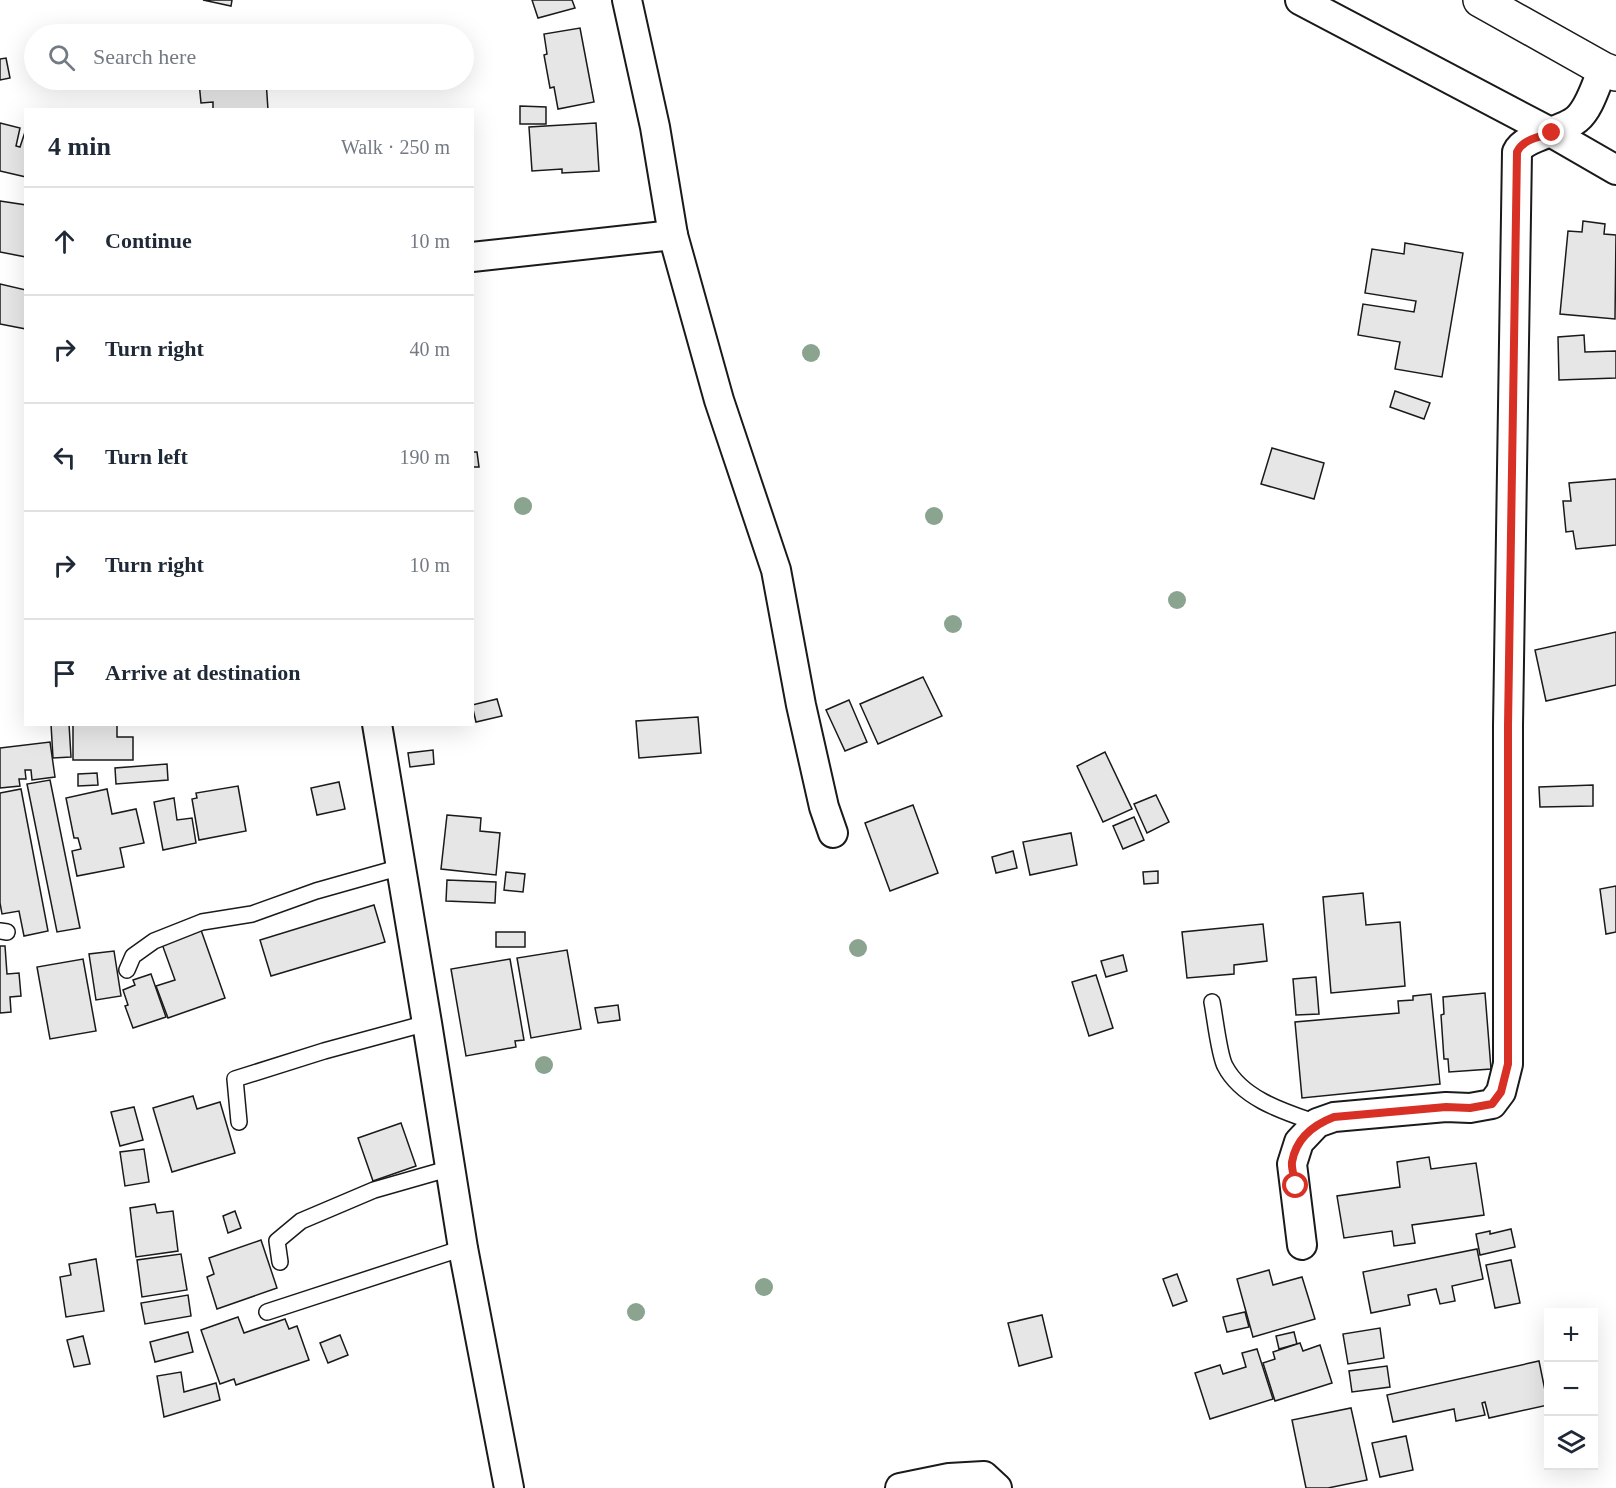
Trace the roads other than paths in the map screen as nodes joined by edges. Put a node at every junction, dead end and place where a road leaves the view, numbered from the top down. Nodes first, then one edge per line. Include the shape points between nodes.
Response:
1 (627, 0) edge
2 (1300, 0) edge
3 (1480, 0) edge
4 (1609, 71) edge
5 (1552, 133) junction
6 (1616, 170) edge
7 (673, 235) junction
8 (474, 257) edge
9 (377, 726) edge
10 (833, 832) dead end
11 (401, 867) junction
12 (127, 970) dead end
13 (1212, 1002) dead end
14 (428, 1023) junction
15 (239, 1122) dead end
16 (1317, 1123) junction
17 (451, 1168) junction
18 (1302, 1245) dead end
19 (463, 1248) junction
20 (280, 1262) dead end
21 (267, 1312) dead end
22 (509, 1488) edge
23 (900, 1488) edge
24 (997, 1488) edge

1 - 7 street via 655,127
2 - 5 street
3 - 4 highway
4 - 5 street via 1579,117
5 - 6 street
5 - 16 street via 1525,142 1517,152 1508,725 1508,1064 1504,1083 1492,1104 1334,1117
7 - 8 street
7 - 10 street via 719,400 776,570 801,705
9 - 11 street
11 - 12 lane via 252,914 202,922 154,941 133,956
11 - 14 street
13 - 16 lane via 1224,1065 1243,1088 1271,1107
14 - 15 lane via 236,1079
14 - 17 street
16 - 18 street via 1299,1142 1292,1164
17 - 19 street
17 - 20 lane via 374,1191 300,1221 277,1241
19 - 21 lane
19 - 22 street
23 - 24 street via 984,1476

